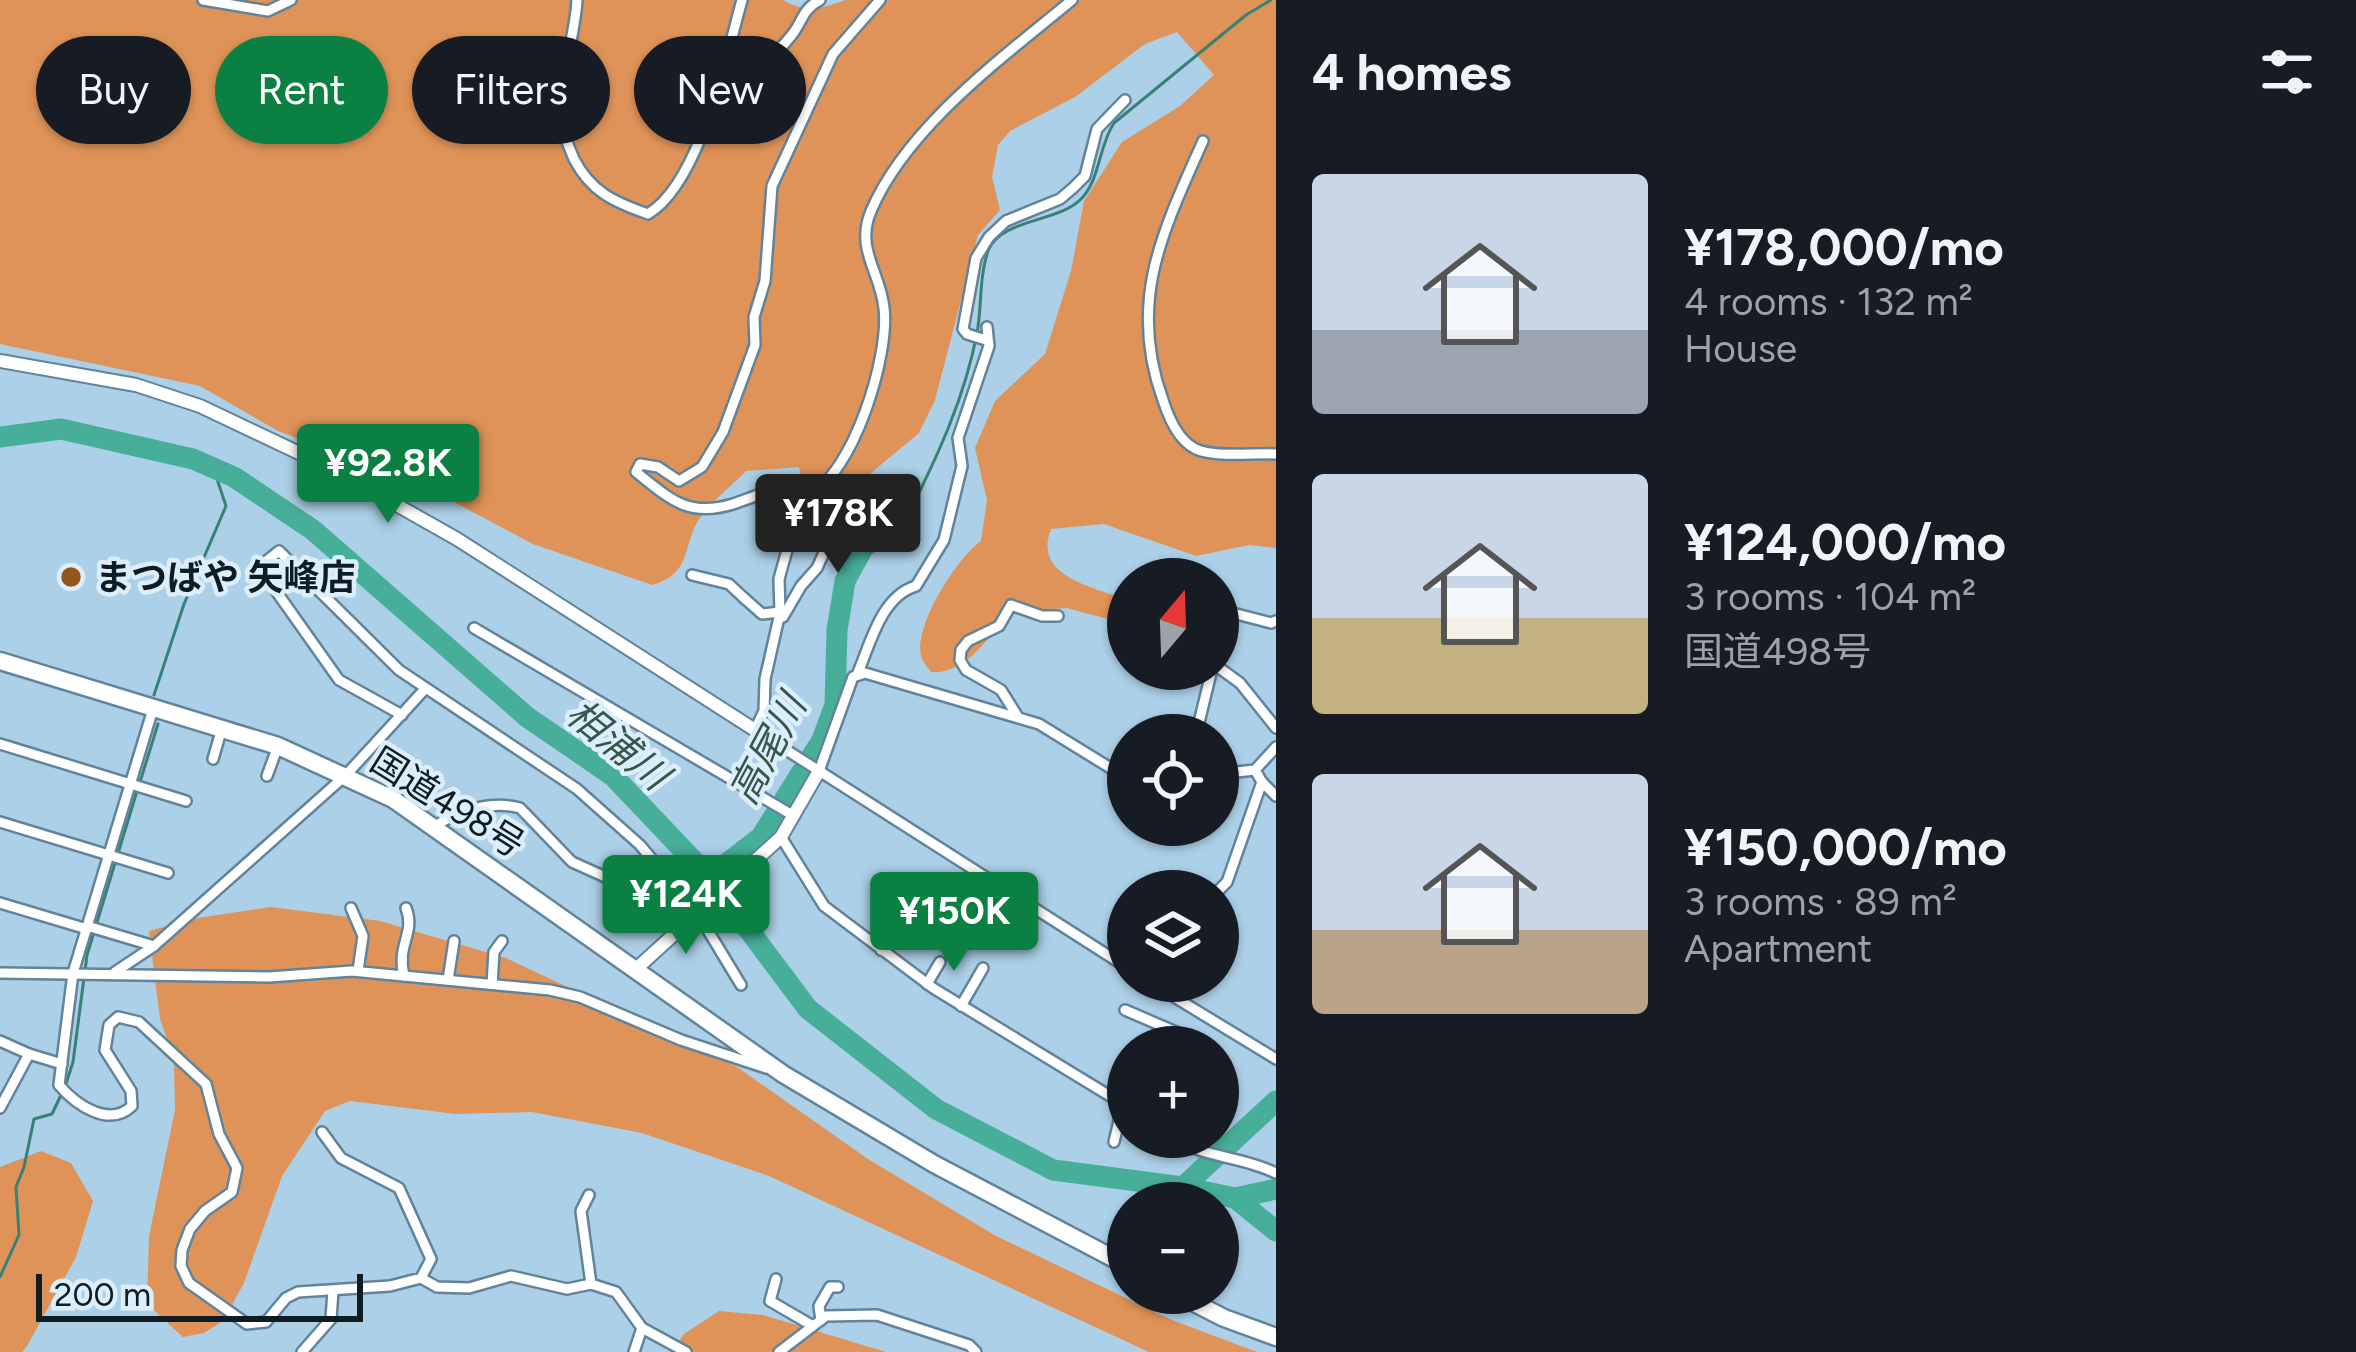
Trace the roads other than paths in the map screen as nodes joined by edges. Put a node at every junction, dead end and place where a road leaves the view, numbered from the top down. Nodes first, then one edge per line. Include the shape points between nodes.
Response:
1 (203, 0) edge
2 (291, 0) edge
3 (577, 0) edge
4 (742, 0) edge
5 (820, 0) edge
6 (880, 0) edge
7 (1072, 0) edge
8 (731, 36) edge
9 (791, 36) edge
10 (1125, 100) dead end
11 (1203, 141) dead end
12 (695, 144) edge
13 (987, 326) dead end
14 (985, 339) junction
15 (0, 361) edge
16 (1276, 454) edge
17 (807, 496) junction
18 (859, 496) dead end
19 (692, 575) dead end
20 (735, 583) dead end
21 (745, 599) junction
22 (780, 611) junction
23 (1058, 616) dead end
24 (1239, 616) edge
25 (1276, 621) edge
26 (778, 627) junction
27 (474, 628) dead end
28 (0, 661) edge
29 (857, 675) junction
30 (1239, 682) edge
31 (424, 690) junction
32 (152, 709) junction
33 (402, 715) junction
34 (1018, 717) junction
35 (222, 728) junction
36 (1276, 728) edge
37 (755, 730) junction
38 (0, 745) edge
39 (278, 746) junction
40 (1276, 747) edge
41 (213, 759) dead end
42 (1107, 766) edge
43 (814, 768) junction
44 (1255, 770) junction
45 (1239, 772) edge
46 (267, 776) dead end
47 (346, 776) junction
48 (1262, 782) junction
49 (132, 784) junction
50 (1276, 796) edge
51 (186, 801) dead end
52 (790, 814) junction
53 (0, 822) edge
54 (435, 826) junction
55 (781, 837) junction
56 (111, 855) junction
57 (1231, 870) edge
58 (168, 873) dead end
59 (612, 880) dead end
60 (0, 903) edge
61 (351, 908) dead end
62 (406, 908) dead end
63 (910, 910) dead end
64 (701, 911) junction
65 (92, 928) junction
66 (454, 941) dead end
67 (502, 941) dead end
68 (154, 946) junction
69 (881, 950) junction
70 (1107, 955) edge
71 (940, 962) dead end
72 (983, 968) dead end
73 (636, 969) junction
74 (358, 971) junction
75 (115, 972) junction
76 (0, 973) edge
77 (75, 973) junction
78 (404, 976) junction
79 (448, 980) junction
80 (492, 984) junction
81 (741, 985) dead end
82 (928, 985) junction
83 (1182, 1002) edge
84 (962, 1006) junction
85 (1125, 1010) dead end
86 (1155, 1026) edge
87 (1220, 1026) edge
88 (1239, 1038) edge
89 (0, 1041) edge
90 (29, 1054) junction
91 (1276, 1059) edge
92 (62, 1064) junction
93 (783, 1073) junction
94 (1107, 1094) edge
95 (0, 1108) edge
96 (322, 1132) dead end
97 (1234, 1158) edge
98 (1276, 1173) edge
99 (589, 1195) dead end
100 (1107, 1255) edge
101 (421, 1278) junction
102 (776, 1279) dead end
103 (591, 1284) junction
104 (838, 1287) dead end
105 (333, 1291) junction
106 (1216, 1314) edge
107 (817, 1323) junction
108 (642, 1328) junction
109 (945, 1336) junction
110 (1276, 1337) edge
111 (302, 1352) edge
112 (634, 1352) edge
113 (686, 1352) edge
114 (779, 1352) edge
115 (937, 1352) edge
116 (976, 1352) edge

1 - 2 street via 268,11
3 - 12 street via 559,113 592,187 648,214 685,172
4 - 8 street
5 - 9 street via 801,13
6 - 17 street via 833,54 772,186 755,345 723,432 690,477 679,481 647,464 636,472 696,510 778,484 804,488
7 - 17 street via 928,124 872,210 862,239 884,308 880,357 842,461 822,490
10 - 14 street via 1097,129 1085,176 1060,199 1006,221 976,258 963,329
11 - 16 street via 1150,278 1150,358 1186,443
13 - 14 street
14 - 29 street via 958,438 962,466 944,540 916,586 900,590 880,619
15 - 37 street via 136,385 335,470 457,538
17 - 22 street via 779,579
18 - 26 street
19 - 21 street via 729,584
20 - 21 street
21 - 22 street via 762,614
22 - 26 street
23 - 34 street via 1011,605 999,626 961,650 966,670 1001,690
24 - 25 street
26 - 37 street
27 - 52 street
28 - 32 highway, 国道498号
29 - 34 street
29 - 43 street
30 - 36 street
31 - 33 street
31 - 33 street via 279,550 259,567 339,680
31 - 64 street via 577,789
32 - 35 highway, 国道498号
32 - 49 street
33 - 47 street
34 - 42 street
35 - 39 highway, 国道498号
35 - 41 street
37 - 43 street
38 - 49 street
39 - 46 street
39 - 47 highway, 国道498号
40 - 44 street
43 - 52 street
43 - 70 street
44 - 45 street
44 - 48 street
47 - 54 highway, 国道498号
47 - 68 street
48 - 50 street
48 - 57 street
49 - 51 street
49 - 56 street
52 - 55 street
53 - 56 street
54 - 59 street via 512,805 572,862
54 - 73 highway, 国道498号
55 - 64 street
55 - 69 street via 824,906
56 - 58 street
56 - 65 street
60 - 65 street
61 - 74 street via 363,936
62 - 78 street
63 - 69 street
64 - 73 street
64 - 81 street
65 - 68 street
65 - 77 street
66 - 79 street
67 - 80 street
68 - 75 street
69 - 82 street
71 - 82 street
72 - 84 street
73 - 93 highway, 国道498号
74 - 75 street
74 - 78 street
75 - 77 street
76 - 77 street
77 - 92 street
78 - 79 street
79 - 80 street
80 - 93 street via 580,998
82 - 84 street
83 - 87 street
84 - 94 street
85 - 86 street
88 - 91 street
89 - 90 street
90 - 92 street
90 - 95 street
92 - 105 street via 59,1085 68,1095 86,1108 123,1114 131,1091 104,1050 118,1017 139,1022 206,1084 237,1168 232,1192 190,1229 181,1266 189,1283 257,1325 298,1292
93 - 100 highway, 国道498号
96 - 101 street via 341,1158 399,1188 431,1259
97 - 98 street
99 - 103 street via 581,1211
101 - 103 street via 453,1288 511,1276 567,1289
101 - 105 street
102 - 107 street via 770,1300
103 - 108 street via 616,1292
104 - 107 street via 830,1287
105 - 111 street via 331,1318
106 - 110 highway
107 - 109 street via 877,1315
107 - 114 street
108 - 112 street
108 - 113 street
109 - 115 street
109 - 116 street

